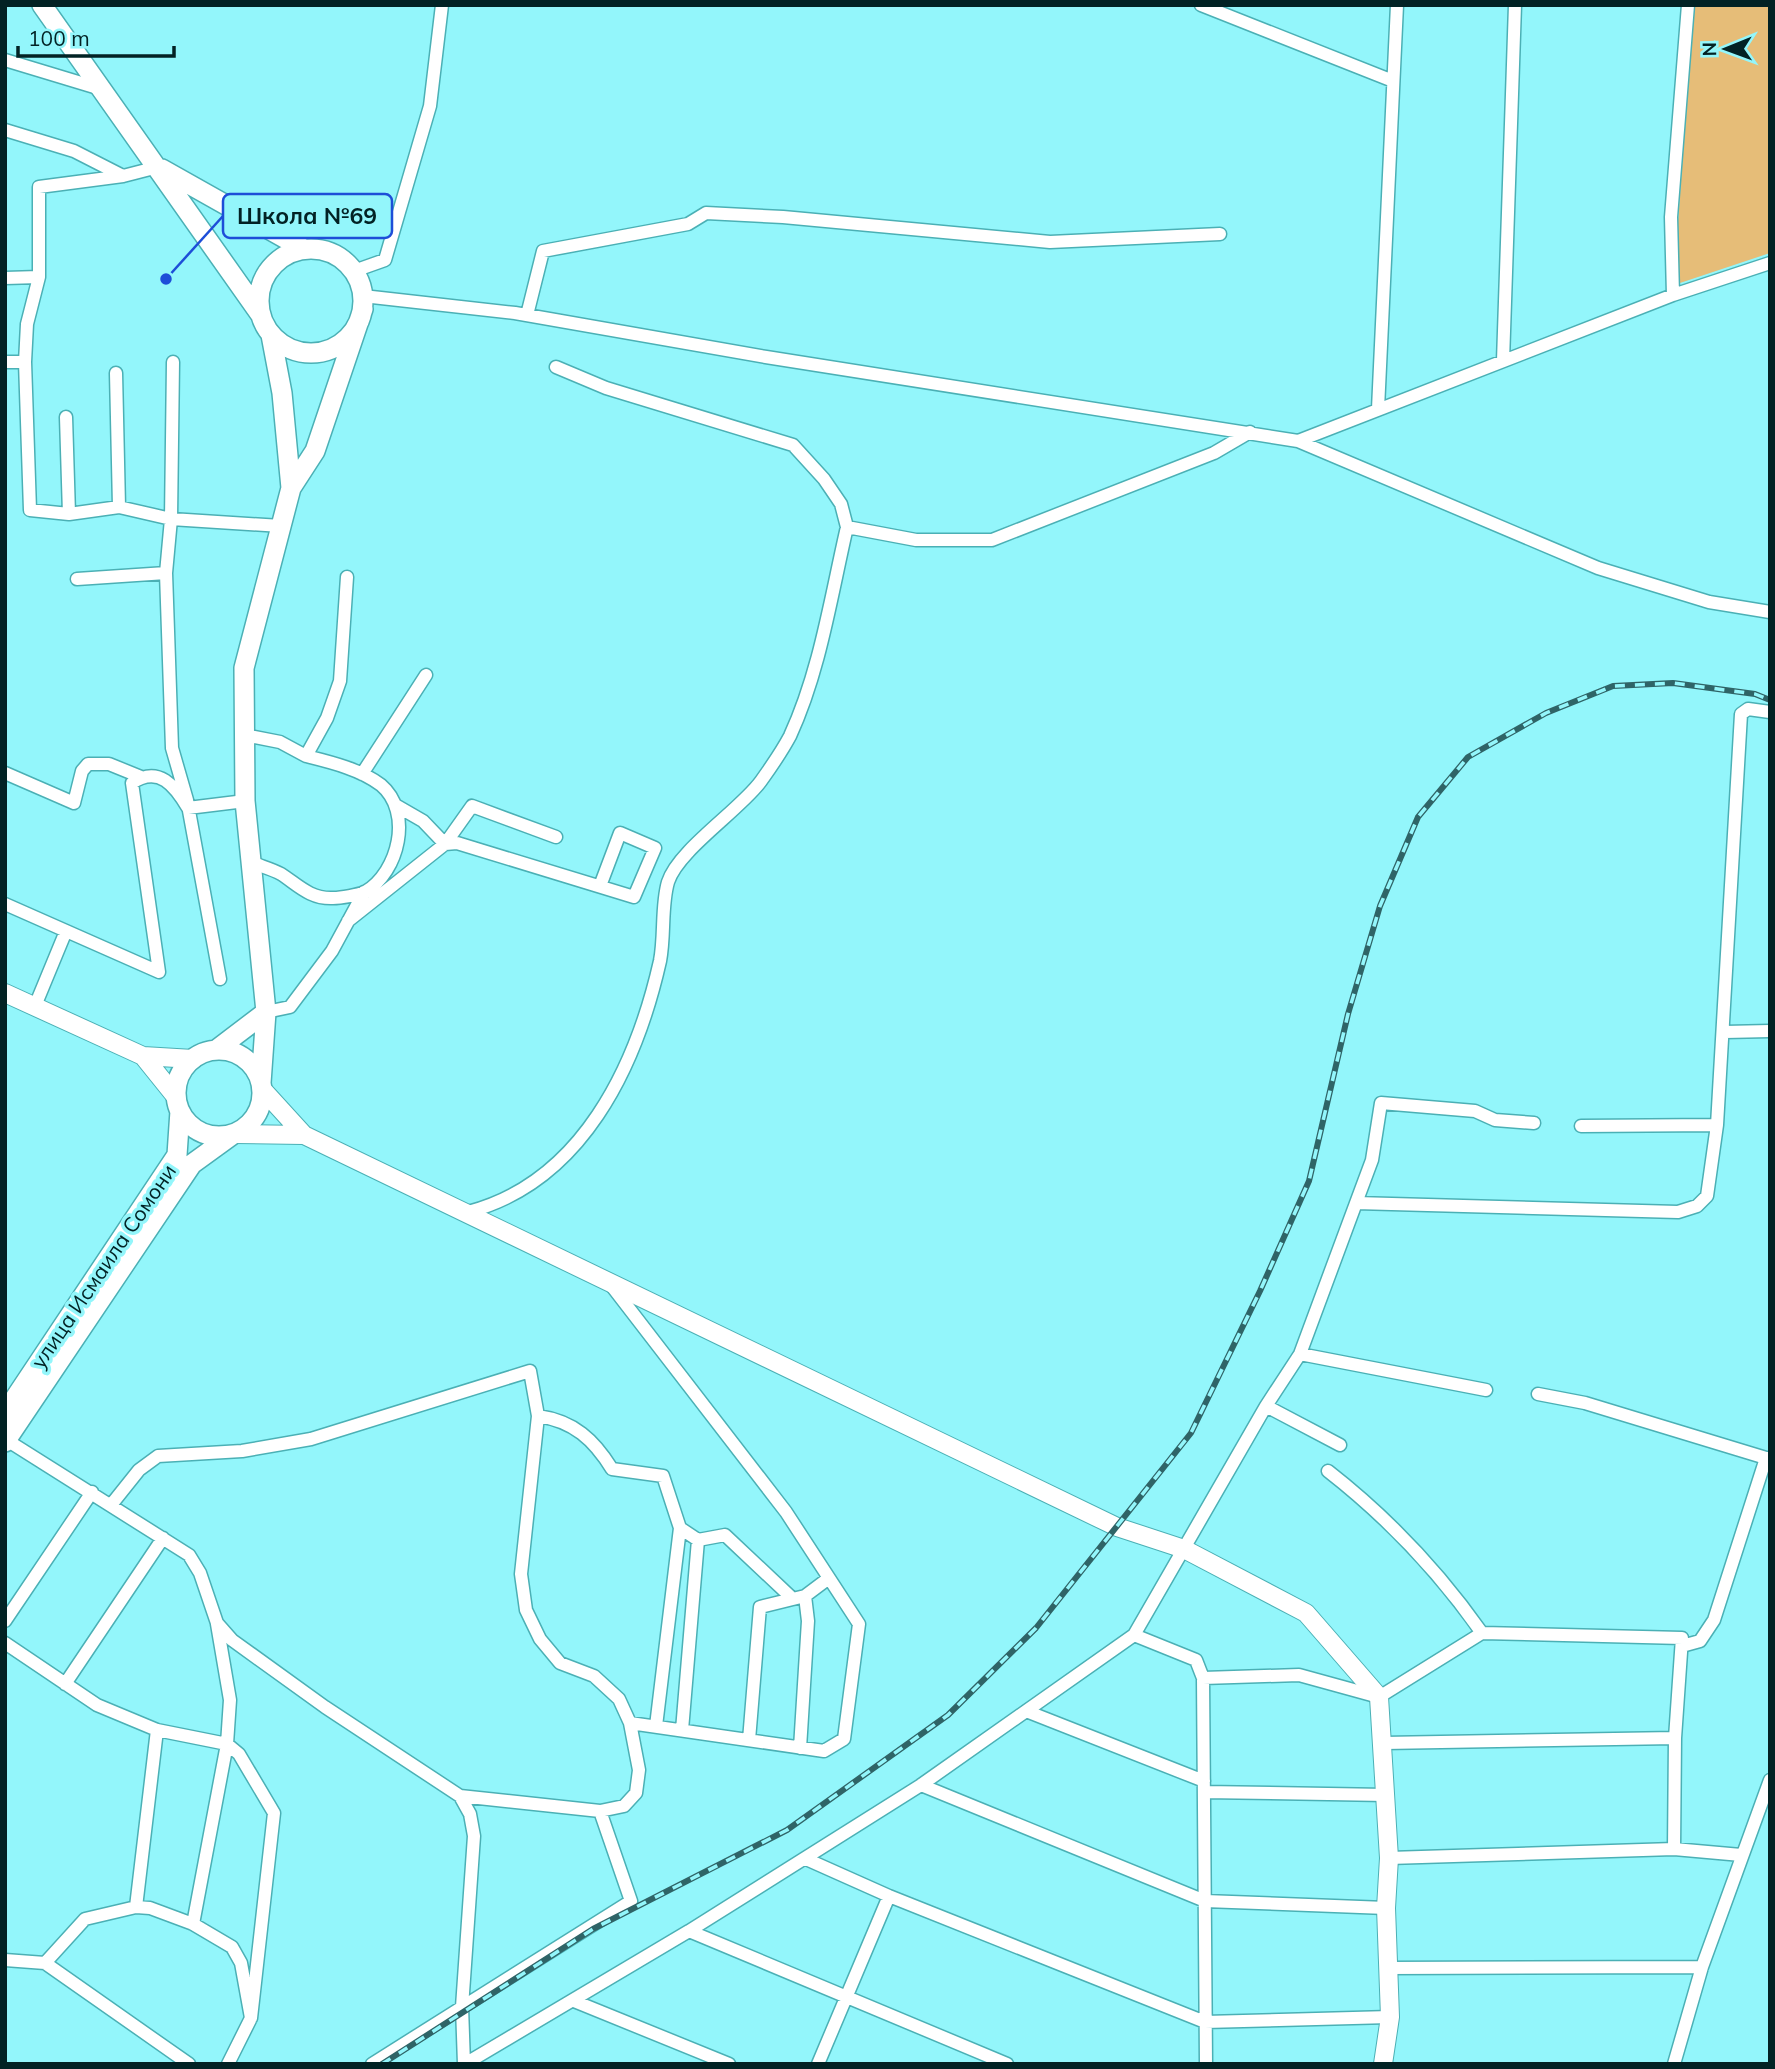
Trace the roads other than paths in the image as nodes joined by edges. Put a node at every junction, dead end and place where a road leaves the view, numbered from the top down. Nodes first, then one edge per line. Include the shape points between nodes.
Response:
1 (42, 5) edge
2 (442, 5) edge
3 (1201, 5) edge
4 (1397, 5) edge
5 (1515, 5) edge
6 (1688, 5) edge
7 (5, 60) edge
8 (1393, 81) junction
9 (102, 90) junction
10 (5, 130) edge
11 (158, 167) junction
12 (123, 176) junction
13 (1220, 233) dead end
14 (304, 249) junction
15 (1770, 264) edge
16 (354, 271) junction
17 (39, 277) junction
18 (5, 278) edge
19 (1673, 295) junction
20 (363, 302) junction
21 (260, 314) junction
22 (527, 315) junction
23 (271, 335) junction
24 (1503, 360) junction
25 (5, 362) edge
26 (25, 362) junction
27 (173, 362) dead end
28 (556, 367) dead end
29 (116, 373) dead end
30 (1378, 409) junction
31 (66, 417) dead end
32 (1250, 432) junction
33 (1298, 441) junction
34 (291, 488) junction
35 (119, 508) junction
36 (69, 514) junction
37 (171, 519) junction
38 (281, 526) junction
39 (847, 527) junction
40 (166, 573) junction
41 (347, 577) dead end
42 (77, 579) dead end
43 (1770, 612) edge
44 (426, 675) dead end
45 (1770, 712) edge
46 (244, 735) junction
47 (306, 756) junction
48 (5, 773) edge
49 (362, 774) junction
50 (141, 777) junction
51 (245, 801) junction
52 (397, 806) junction
53 (188, 808) junction
54 (556, 837) dead end
55 (445, 844) junction
56 (251, 862) junction
57 (600, 886) junction
58 (364, 892) junction
59 (5, 904) edge
60 (348, 921) junction
61 (66, 931) junction
62 (220, 979) dead end
63 (5, 993) edge
64 (35, 1006) junction
65 (266, 1012) junction
66 (1770, 1031) edge
67 (1725, 1032) junction
68 (216, 1050) junction
69 (143, 1056) junction
70 (193, 1059) junction
71 (262, 1086) junction
72 (178, 1104) junction
73 (1534, 1123) dead end
74 (1717, 1125) junction
75 (1581, 1126) dead end
76 (233, 1134) junction
77 (304, 1135) junction
78 (1356, 1203) junction
79 (468, 1212) junction
80 (607, 1279) junction
81 (1300, 1354) junction
82 (1486, 1390) dead end
83 (1538, 1394) dead end
84 (1266, 1406) junction
85 (5, 1413) edge
86 (538, 1416) junction
87 (6, 1441) edge
88 (1340, 1445) dead end
89 (1768, 1458) edge
90 (1328, 1471) dead end
91 (92, 1492) junction
92 (111, 1505) junction
93 (680, 1528) junction
94 (163, 1538) junction
95 (698, 1540) junction
96 (1184, 1549) junction
97 (829, 1578) junction
98 (799, 1598) junction
99 (5, 1621) edge
100 (217, 1623) junction
101 (1482, 1633) junction
102 (1134, 1635) junction
103 (5, 1643) edge
104 (1682, 1646) junction
105 (1203, 1678) junction
106 (65, 1684) junction
107 (1379, 1697) junction
108 (1026, 1711) junction
109 (630, 1723) junction
110 (656, 1726) junction
111 (157, 1730) junction
112 (682, 1730) junction
113 (1675, 1738) junction
114 (749, 1740) junction
115 (1384, 1743) junction
116 (227, 1744) junction
117 (800, 1748) junction
118 (1770, 1780) edge
119 (921, 1785) junction
120 (1203, 1786) junction
121 (1386, 1795) junction
122 (460, 1796) junction
123 (600, 1811) junction
124 (1674, 1849) junction
125 (1741, 1856) junction
126 (1389, 1858) junction
127 (807, 1859) junction
128 (889, 1896) junction
129 (1205, 1902) junction
130 (136, 1907) junction
131 (1386, 1908) junction
132 (193, 1924) junction
133 (689, 1931) junction
134 (5, 1960) edge
135 (45, 1963) junction
136 (1702, 1967) junction
137 (1387, 1968) junction
138 (847, 1994) junction
139 (574, 2001) junction
140 (462, 2007) junction
141 (1390, 2017) junction
142 (251, 2018) junction
143 (1205, 2022) junction
144 (189, 2064) edge
145 (228, 2064) edge
146 (372, 2064) edge
147 (464, 2064) edge
148 (729, 2064) edge
149 (818, 2064) edge
150 (1007, 2064) edge
151 (1206, 2064) edge
152 (1383, 2064) edge
153 (1674, 2064) edge

1 - 9 main road
2 - 16 street via 430,106 385,260
3 - 8 street
4 - 8 street
5 - 24 street
6 - 19 street via 1671,217
7 - 9 street
8 - 30 street
9 - 11 main road
10 - 12 street via 74,151
11 - 12 street
11 - 14 main road
11 - 21 main road
12 - 17 street via 39,187
13 - 22 street via 1051,242 706,213 688,225 543,251
14 - 16 main road via 332,253
14 - 21 main road via 287,254 268,272 259,296
15 - 19 street
16 - 20 main road
17 - 18 street
17 - 26 street via 27,324
19 - 24 street
20 - 22 street
20 - 23 main road via 357,326 333,349 300,352
20 - 34 main road via 315,451
21 - 23 main road
22 - 32 street
23 - 34 main road
24 - 30 street
25 - 26 street
26 - 36 street via 30,510
27 - 37 street
28 - 39 street via 606,388 793,445 841,504
29 - 35 street
30 - 33 street
31 - 36 street
32 - 33 street
32 - 39 street via 1214,453 992,540 916,540
33 - 43 street via 1598,568 1709,602
34 - 38 main road
35 - 36 street
35 - 37 street
37 - 38 street
37 - 40 street
38 - 46 main road via 244,668
39 - 79 street via 819,649 789,737 759,784 692,849 668,880 660,958 645,1016 605,1106 578,1146 543,1175 498,1204
40 - 42 street
40 - 53 street via 172,748
41 - 47 street via 340,681
44 - 49 street
45 - 67 street via 1748,709 1741,714
46 - 47 street via 279,742
46 - 51 main road
47 - 49 street
48 - 50 street via 74,803 88,764 109,764
49 - 52 street via 382,786
50 - 53 street via 160,777 175,785
50 - 61 street via 132,783 159,972
51 - 53 street
51 - 56 main road
52 - 55 street via 424,821
52 - 58 street via 398,838 391,866
53 - 62 street
54 - 55 street via 472,806
55 - 57 street via 457,842
55 - 60 street
56 - 58 street via 280,874 302,892 332,898
56 - 65 main road
57 - 57 street via 634,897 655,848 620,833
58 - 60 street
59 - 61 street
60 - 65 street via 332,951 290,1007
61 - 64 street
63 - 64 street
64 - 69 street
65 - 68 main road
65 - 71 main road
66 - 67 street
67 - 74 street
68 - 70 main road
68 - 71 main road via 249,1062
69 - 70 street
69 - 72 street
70 - 72 main road via 183,1070
71 - 76 main road via 256,1116
71 - 77 street
72 - 76 main road via 187,1122 207,1135
72 - 85 main road, улица Исмаила Сомони via 177,1155
73 - 78 street via 1495,1120 1475,1111 1381,1103 1372,1160
74 - 75 street
74 - 78 street via 1707,1196 1697,1206 1678,1212
76 - 77 street
76 - 87 main road via 192,1164
77 - 79 street
78 - 81 street
79 - 80 street
80 - 96 street via 1117,1527
80 - 97 street via 786,1512
81 - 82 street
81 - 84 street
83 - 89 street via 1585,1403
84 - 88 street
84 - 96 street
86 - 92 street via 530,1371 311,1439 242,1451 158,1456 139,1470
86 - 93 street via 555,1419 595,1442 612,1469 663,1476
86 - 109 street via 521,1574 526,1610 540,1639 560,1663 594,1676 619,1699
87 - 91 street
89 - 104 street via 1714,1620 1700,1641
90 - 101 street via 1366,1501 1450,1588
91 - 92 street
91 - 99 street
92 - 94 street
93 - 95 street
93 - 110 street
94 - 100 street via 189,1555
94 - 106 street
95 - 98 street via 725,1535
95 - 112 street
96 - 102 street
96 - 107 street via 1306,1613
97 - 98 street
97 - 117 street via 859,1624 844,1739 824,1751
98 - 114 street via 760,1607
98 - 117 street via 808,1621
100 - 116 street via 230,1700
100 - 122 street via 232,1640 314,1700
101 - 104 street via 1682,1638
101 - 107 street
102 - 105 street via 1196,1660
102 - 108 street
103 - 106 street
104 - 113 street
105 - 107 street via 1299,1675
105 - 120 street
106 - 111 street via 97,1706
107 - 115 street
108 - 119 street
108 - 120 street
109 - 110 street
109 - 123 street via 639,1770 636,1793 624,1806
110 - 112 street
111 - 116 street
111 - 130 street
112 - 114 street
113 - 115 street
113 - 124 street
114 - 117 street
115 - 121 street
116 - 132 street
116 - 142 street via 239,1754 274,1813
118 - 125 street
119 - 127 street
119 - 129 street
120 - 121 street
120 - 129 street
121 - 126 street
122 - 123 street
122 - 140 street via 474,1836
123 - 140 street via 631,1901
124 - 125 street
124 - 126 street
125 - 136 street
126 - 131 street
127 - 128 street
127 - 133 street
128 - 138 street
128 - 143 street
129 - 131 street
129 - 143 street
130 - 132 street
130 - 135 street via 85,1919
131 - 137 street
132 - 142 street via 232,1947 241,1963
133 - 138 street
133 - 139 street
134 - 135 street
135 - 144 street
136 - 137 street
136 - 153 street
137 - 141 street
138 - 149 street
138 - 150 street
139 - 147 street
139 - 148 street
140 - 146 street
140 - 147 street
141 - 143 street
141 - 152 street
142 - 145 street
143 - 151 street

